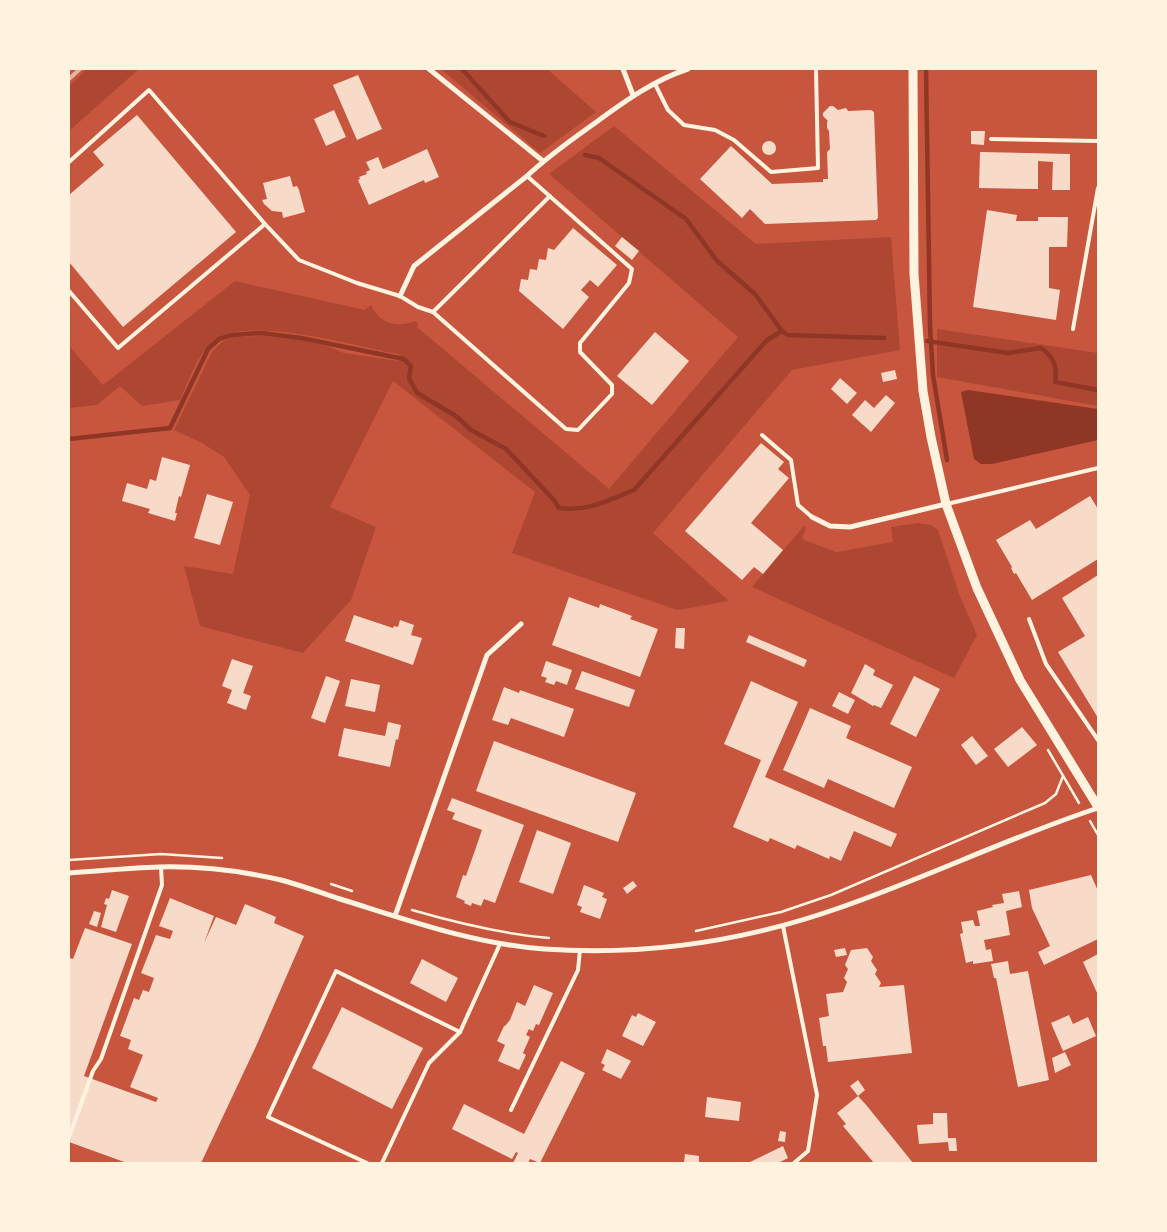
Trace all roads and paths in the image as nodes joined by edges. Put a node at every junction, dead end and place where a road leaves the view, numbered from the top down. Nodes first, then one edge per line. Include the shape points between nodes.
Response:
1 (429, 69) edge
2 (623, 69) edge
3 (688, 69) edge
4 (816, 69) edge
5 (913, 69) edge
6 (655, 84) junction
7 (633, 95) junction
8 (991, 139) dead end
9 (1098, 141) edge
10 (543, 161) junction
11 (69, 162) edge
12 (527, 176) junction
13 (1098, 188) edge
14 (550, 196) junction
15 (265, 224) junction
16 (69, 291) edge
17 (400, 296) junction
18 (433, 312) junction
19 (1073, 329) dead end
20 (762, 435) dead end
21 (1098, 468) edge
22 (946, 504) junction
23 (812, 517) joint
24 (1029, 619) dead end
25 (521, 624) dead end
26 (1098, 740) edge
27 (1044, 744) dead end
28 (1063, 776) junction
29 (1098, 808) edge
30 (1085, 813) junction
31 (1098, 835) edge
32 (161, 867) junction
33 (69, 873) edge
34 (398, 906) junction
35 (395, 916) junction
36 (783, 926) junction
37 (693, 932) dead end
38 (556, 938) dead end
39 (500, 944) junction
40 (580, 950) junction
41 (460, 1032) junction
42 (511, 1110) dead end
43 (69, 1137) edge
44 (367, 1163) edge
45 (382, 1163) edge
46 (794, 1163) edge

1 - 10 street
2 - 7 street
3 - 6 street
4 - 6 lane via 818,168 771,172 734,140 715,130 684,125 668,110
5 - 22 street via 914,274 923,391
6 - 7 street
7 - 10 street
8 - 9 lane
10 - 12 street
11 - 15 lane via 149,90
12 - 14 lane
12 - 17 street via 414,266
13 - 19 lane
14 - 18 lane
14 - 18 lane via 632,269 629,283 580,343 580,352 612,385 612,394 578,430 566,428
15 - 16 lane via 118,348
15 - 17 lane via 299,260 357,284
17 - 18 lane
20 - 23 lane via 791,460 798,505
21 - 22 lane
22 - 23 street via 850,527 830,526
22 - 29 street via 976,588 1020,680
24 - 26 lane via 1046,664
25 - 34 street via 487,655
27 - 28 path
28 - 30 path
28 - 37 path via 1056,794 1045,803 831,895 781,912
29 - 30 street
30 - 31 path
30 - 36 street via 839,908
32 - 33 street
32 - 35 street via 200,868 283,881
32 - 43 lane via 162,885 101,1059 92,1072
34 - 35 street
34 - 38 path via 503,932
35 - 39 street
36 - 40 street via 693,944
36 - 46 lane via 817,1095 808,1151
39 - 40 street
39 - 41 lane
40 - 42 lane via 578,970
41 - 44 lane via 336,971 268,1117
41 - 45 lane via 429,1063

